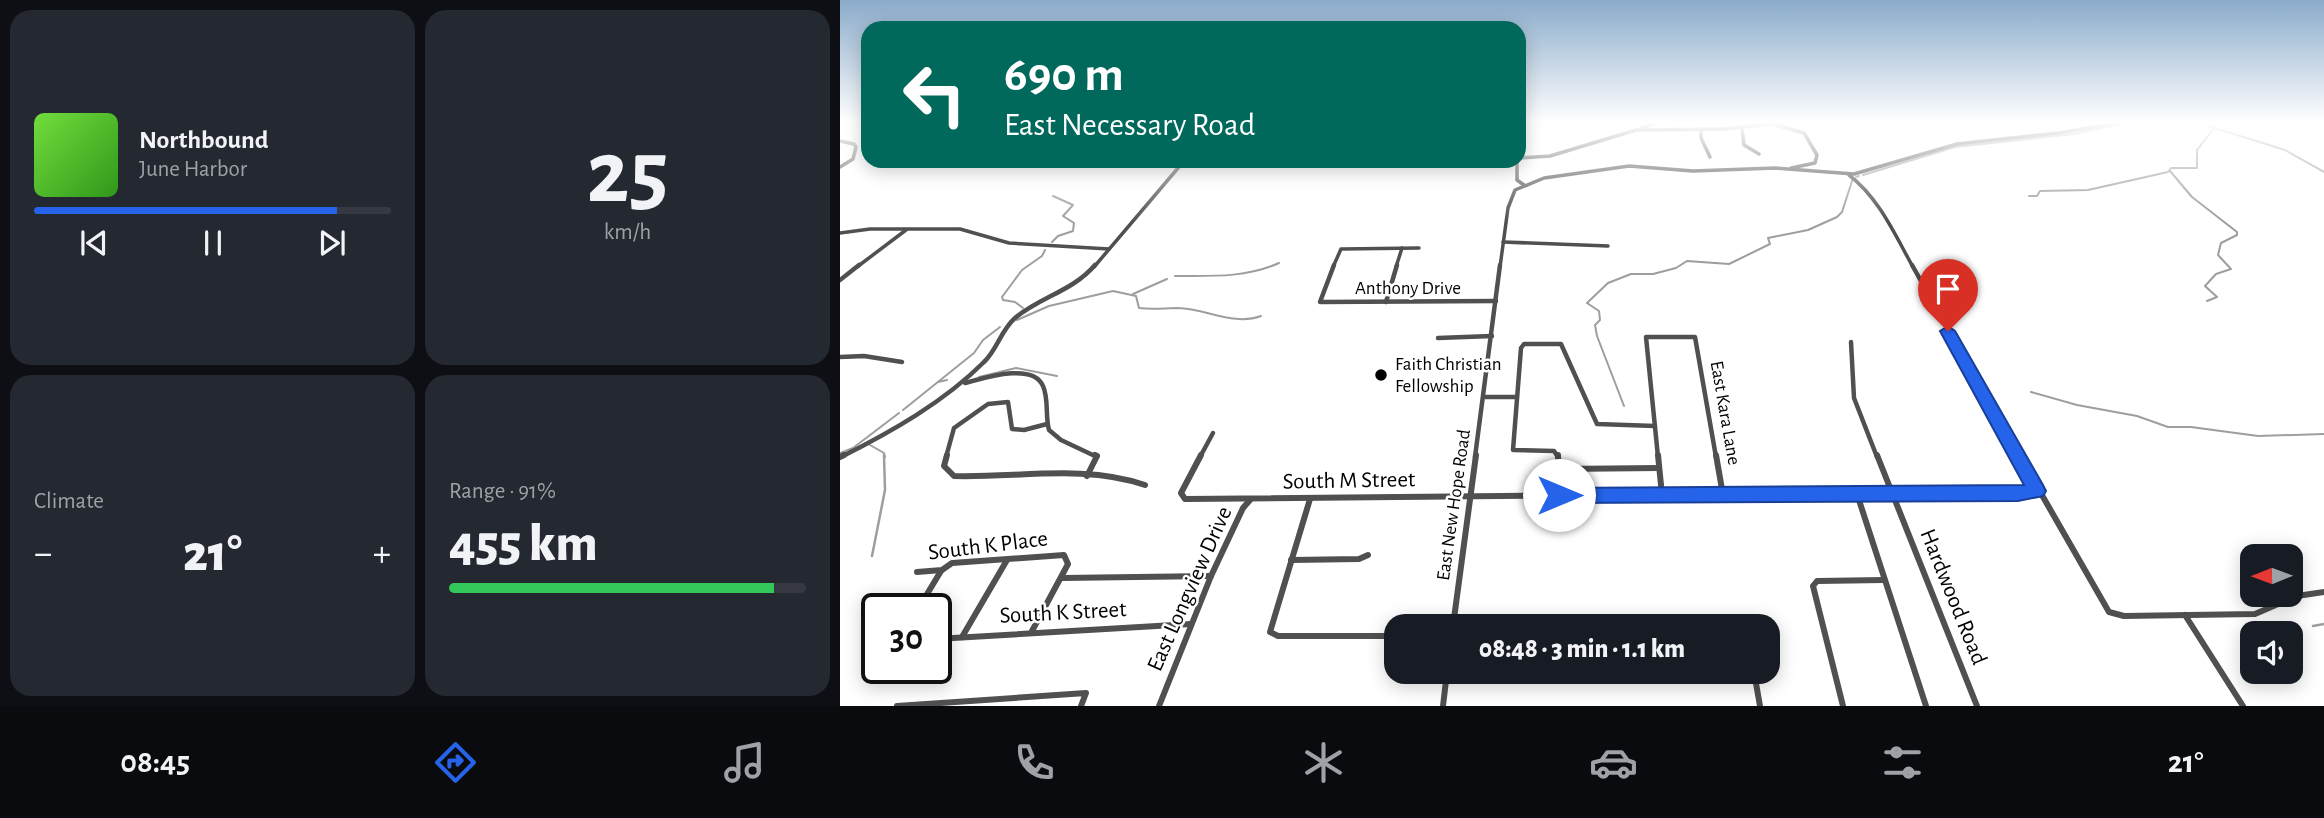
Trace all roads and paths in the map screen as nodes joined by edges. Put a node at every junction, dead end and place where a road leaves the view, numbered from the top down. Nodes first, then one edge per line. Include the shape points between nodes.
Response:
1 (854, 156) edge
2 (1550, 156) edge
3 (1817, 156) edge
4 (1918, 156) edge
5 (1526, 159) edge
6 (840, 167) edge
7 (1178, 168) edge
8 (1518, 168) edge
9 (1790, 169) junction
10 (1847, 174) junction
11 (1524, 185) junction
12 (907, 229) junction
13 (840, 233) edge
14 (1503, 242) junction
15 (1608, 246) dead end
16 (1402, 248) junction
17 (1419, 248) dead end
18 (1109, 249) junction
19 (840, 280) edge
20 (1496, 301) junction
21 (1386, 302) junction
22 (1492, 336) junction
23 (1438, 338) dead end
24 (1851, 342) dead end
25 (840, 357) edge
26 (902, 362) dead end
27 (963, 383) junction
28 (1485, 397) junction
29 (1516, 397) junction
30 (1047, 424) junction
31 (1655, 426) junction
32 (1213, 433) dead end
33 (840, 457) edge
34 (1659, 468) junction
35 (1560, 469) junction
36 (1087, 476) junction
37 (1145, 485) dead end
38 (2037, 491) junction
39 (1892, 492) junction
40 (1857, 494) junction
41 (1559, 495) junction
42 (1662, 495) junction
43 (1723, 495) junction
44 (1471, 497) junction
45 (1310, 499) junction
46 (1250, 500) junction
47 (1368, 555) dead end
48 (1008, 559) junction
49 (1291, 560) junction
50 (942, 570) junction
51 (917, 572) dead end
52 (1212, 576) junction
53 (1062, 578) junction
54 (1884, 580) junction
55 (2324, 592) edge
56 (928, 593) edge
57 (1455, 614) edge
58 (2185, 615) junction
59 (1191, 624) junction
60 (1032, 632) junction
61 (1384, 636) edge
62 (961, 637) junction
63 (952, 638) edge
64 (1446, 684) edge
65 (1756, 684) edge
66 (938, 705) edge
67 (898, 706) edge
68 (1081, 706) edge
69 (1159, 706) edge
70 (1443, 706) edge
71 (1760, 706) edge
72 (1843, 706) edge
73 (1926, 706) edge
74 (1977, 706) edge
75 (2243, 706) edge

1 - 6 street
2 - 5 street
3 - 9 street via 1815,163
4 - 10 street
7 - 18 street
8 - 11 street via 1517,180
9 - 10 street
9 - 11 street via 1683,171 1629,166
10 - 38 street via 1857,179 1881,210
11 - 14 street, East New Hope Road via 1510,198
12 - 13 street
12 - 18 street via 971,230 1009,243
12 - 19 street
14 - 15 street
14 - 20 street, East New Hope Road
16 - 17 street
16 - 21 street
16 - 21 street, Anthony Drive via 1338,252 1319,299
18 - 27 street via 1076,285 1015,318 988,359
20 - 21 street, Anthony Drive
20 - 22 street, East New Hope Road
22 - 23 street
22 - 28 street, East New Hope Road
24 - 39 street, Hardwood Road via 1854,398
25 - 26 street
27 - 30 street via 1008,374 1034,375 1044,387
27 - 33 street
28 - 29 street
28 - 44 street, East New Hope Road
29 - 31 street via 1521,346 1561,344 1597,424
29 - 35 street via 1513,450 1554,451
30 - 36 street via 1053,435 1097,457
30 - 36 street via 1012,429 1008,402 988,404 954,428 943,467 962,477
31 - 34 street
31 - 43 street, East Kara Lane via 1646,337 1695,337
32 - 46 street, East Longview Drive via 1182,496 1191,501
34 - 35 street
34 - 42 street
35 - 41 street
36 - 37 street via 1136,480
38 - 39 street, South M Street
38 - 58 street via 2112,613
39 - 40 street, South M Street
39 - 74 street, Hardwood Road
40 - 43 street, South M Street
40 - 54 street
41 - 42 street, South M Street
41 - 44 street, South M Street
42 - 43 street, South M Street
44 - 45 street, South M Street
44 - 57 street, East New Hope Road
45 - 46 street, South M Street
45 - 49 street
46 - 52 street, East Longview Drive
47 - 49 street
48 - 50 street, South K Place via 952,563
48 - 53 street, South K Place via 1064,555 1068,564
48 - 62 street
49 - 61 street via 1270,632 1278,636
50 - 51 street, South K Place
50 - 56 street
52 - 53 street, South K Place
52 - 59 street, East Longview Drive
53 - 60 street
54 - 72 street via 1816,582 1813,586
54 - 73 street
55 - 58 street via 2307,593 2255,614
58 - 75 street
59 - 60 street, South K Street
59 - 69 street, East Longview Drive
60 - 62 street, South K Street
62 - 63 street, South K Street
64 - 70 street
65 - 71 street
66 - 67 street
66 - 68 street via 1086,693

